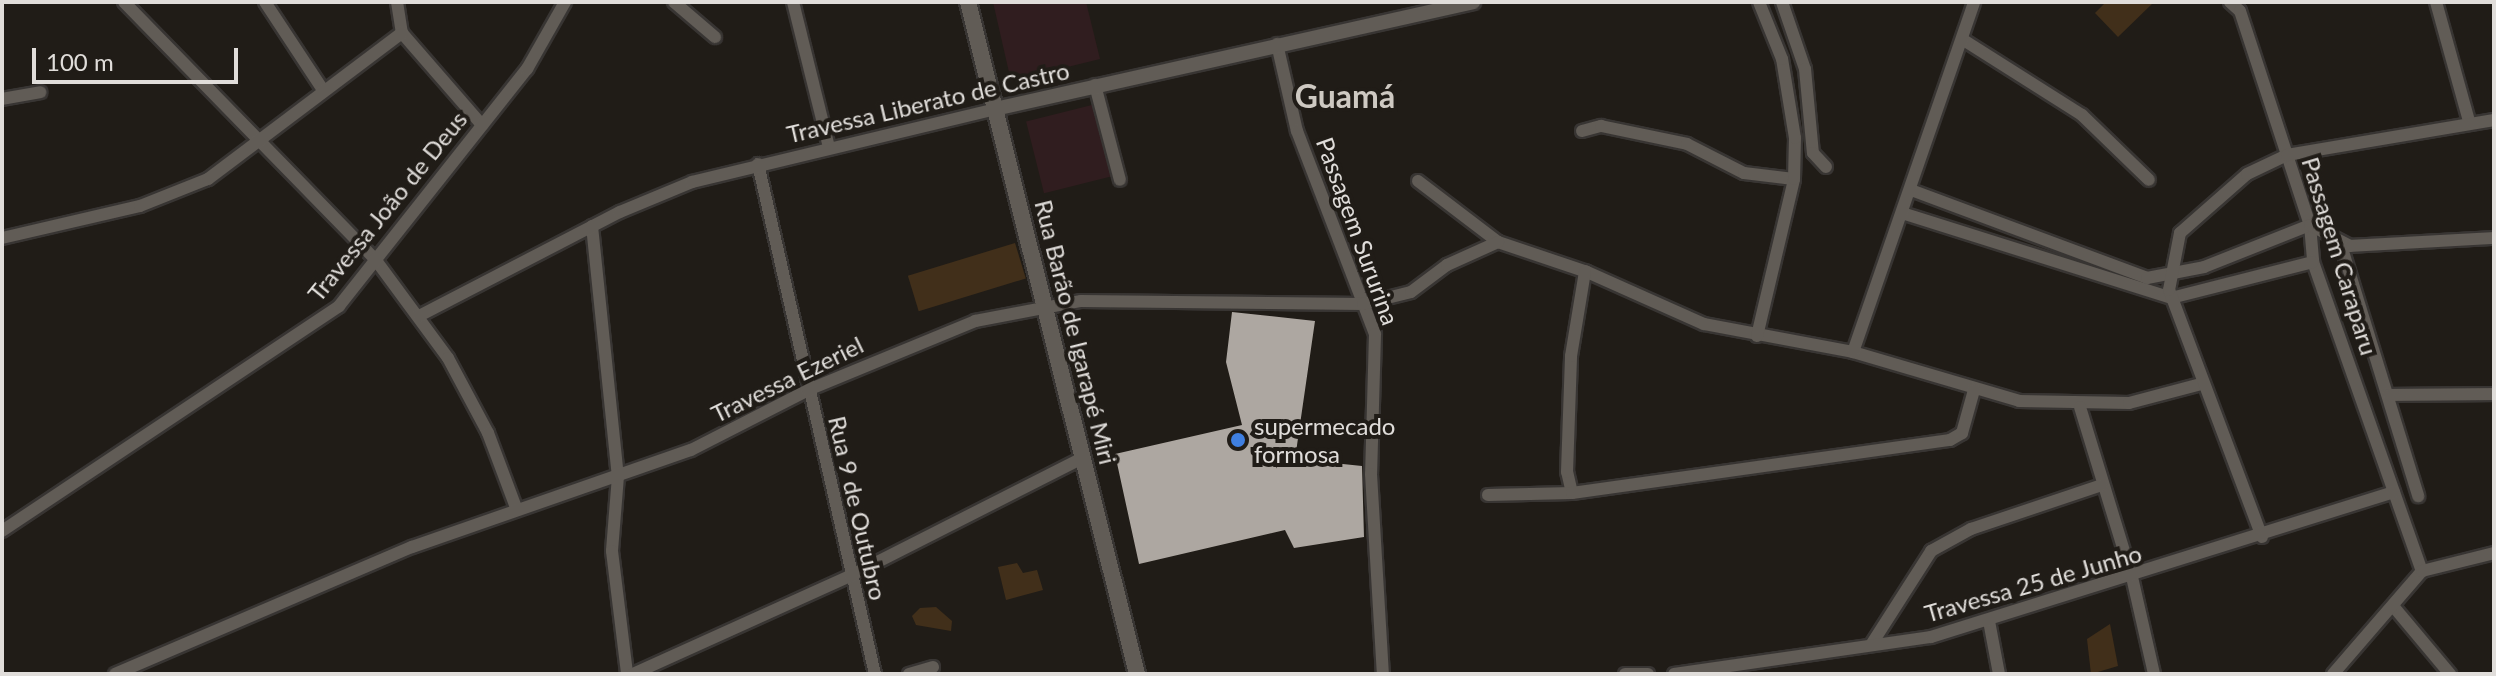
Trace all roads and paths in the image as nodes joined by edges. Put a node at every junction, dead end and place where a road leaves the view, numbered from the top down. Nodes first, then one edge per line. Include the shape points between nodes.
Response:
1 (124, 2) edge
2 (265, 2) edge
3 (397, 2) edge
4 (565, 2) edge
5 (674, 2) edge
6 (793, 2) edge
7 (968, 2) edge
8 (1473, 2) edge
9 (1759, 2) edge
10 (1782, 2) edge
11 (1974, 2) edge
12 (2250, 2) edge
13 (2436, 2) edge
14 (2235, 7) edge
15 (402, 33) junction
16 (715, 37) dead end
17 (1965, 41) junction
18 (1277, 44) junction
19 (1095, 85) junction
20 (323, 90) junction
21 (40, 92) dead end
22 (2, 99) edge
23 (995, 109) junction
24 (2494, 120) edge
25 (2469, 121) junction
26 (482, 125) junction
27 (1582, 131) dead end
28 (260, 143) junction
29 (829, 148) junction
30 (2287, 155) junction
31 (758, 164) junction
32 (1826, 167) dead end
33 (1794, 179) junction
34 (1120, 180) dead end
35 (2149, 180) dead end
36 (1418, 181) dead end
37 (1907, 201) junction
38 (2310, 225) junction
39 (592, 226) junction
40 (2, 238) edge
41 (2494, 238) edge
42 (1498, 242) junction
43 (2341, 245) junction
44 (375, 259) junction
45 (2313, 262) junction
46 (1585, 271) junction
47 (2169, 287) junction
48 (1046, 304) junction
49 (1363, 304) junction
50 (419, 316) junction
51 (1757, 336) junction
52 (1853, 352) junction
53 (2201, 384) junction
54 (808, 390) junction
55 (1974, 390) junction
56 (2494, 394) edge
57 (2389, 395) junction
58 (2080, 407) junction
59 (1083, 458) junction
60 (618, 476) junction
61 (2102, 485) junction
62 (2394, 492) junction
63 (1572, 493) junction
64 (1488, 495) dead end
65 (2418, 496) dead end
66 (517, 510) junction
67 (2, 531) edge
68 (2262, 537) junction
69 (2494, 553) edge
70 (2422, 571) junction
71 (850, 576) junction
72 (2132, 577) junction
73 (2393, 606) junction
74 (1989, 621) junction
75 (1871, 645) junction
76 (933, 667) dead end
77 (115, 674) edge
78 (627, 674) edge
79 (633, 674) edge
80 (875, 674) edge
81 (909, 674) edge
82 (1137, 674) edge
83 (1383, 674) edge
84 (1625, 674) edge
85 (1648, 674) edge
86 (1674, 674) edge
87 (1999, 674) edge
88 (2154, 674) edge
89 (2333, 674) edge
90 (2450, 674) edge

1 - 28 street
2 - 20 street
3 - 15 street
4 - 26 street, Travessa João de Deus via 527,69
5 - 16 street
6 - 29 street
7 - 23 main road, Rua Barão de Igarapé Miri
8 - 18 street, Travessa Liberato de Castro
9 - 33 street via 1782,59 1793,112
10 - 32 street via 1805,69 1813,153
11 - 17 street
12 - 14 street
13 - 25 street
14 - 30 street, Passagem Caraparu
15 - 20 street
15 - 26 street
17 - 35 street via 2082,115
17 - 37 street
18 - 19 street, Travessa Liberato de Castro
18 - 49 street, Passagem Sururina via 1297,131
19 - 23 street, Travessa Liberato de Castro
19 - 34 street
20 - 28 street
21 - 22 street
23 - 29 street, Travessa Liberato de Castro
23 - 48 main road, Rua Barão de Igarapé Miri
24 - 25 street
25 - 30 street
26 - 44 street, Travessa João de Deus
27 - 33 street via 1601,126 1687,144 1744,173
28 - 40 street via 176,194
28 - 44 street
29 - 31 street, Travessa Liberato de Castro
30 - 38 street, Passagem Caraparu
30 - 47 street via 2247,174 2186,225
31 - 39 street, Travessa Liberato de Castro via 692,182
31 - 54 street, Rua 9 de Outubro
33 - 51 street
36 - 42 street
37 - 47 street
37 - 47 street
37 - 52 street
38 - 43 street
38 - 45 street, Passagem Caraparu
38 - 47 street
39 - 50 street, Travessa Liberato de Castro
39 - 60 street
41 - 43 street
42 - 46 street
42 - 49 street, Travessa Ezeriel via 1447,265 1411,292
43 - 57 street, Passagem Caraparu
44 - 50 street
44 - 67 street, Travessa João de Deus via 322,320
45 - 47 street
45 - 62 street, Passagem Caraparu
46 - 51 street via 1676,316
46 - 63 street via 1571,356 1567,472
47 - 53 street
48 - 49 street, Travessa Ezeriel via 1183,298
48 - 54 street, Travessa Ezeriel via 944,331
48 - 59 main road, Rua Barão de Igarapé Miri
49 - 83 street, Passagem Sururina via 1375,334 1371,474
50 - 66 street via 488,433
51 - 52 street
52 - 55 street
53 - 58 street via 2129,403
53 - 68 street
54 - 60 street, Travessa Ezeriel via 705,444
54 - 71 street, Rua 9 de Outubro via 836,489
55 - 58 street
55 - 63 street via 1962,433 1950,440
56 - 57 street
57 - 65 street, Passagem Caraparu
58 - 61 street
59 - 71 street
59 - 82 main road, Rua Barão de Igarapé Miri
60 - 66 street, Travessa Ezeriel
60 - 78 street via 612,551
61 - 72 street
61 - 75 street via 1971,529 1931,551
62 - 68 street, Travessa 25 de Junho
62 - 70 street, Passagem Caraparu
63 - 64 street
66 - 77 street, Travessa Ezeriel via 412,547
68 - 72 street, Travessa 25 de Junho
69 - 70 street
70 - 73 street
71 - 79 street
71 - 80 street, Rua 9 de Outubro
72 - 74 street, Travessa 25 de Junho
72 - 88 street
73 - 89 street
73 - 90 street
74 - 75 street, Travessa 25 de Junho
74 - 87 street
75 - 86 street, Travessa 25 de Junho
76 - 81 street
84 - 85 street

